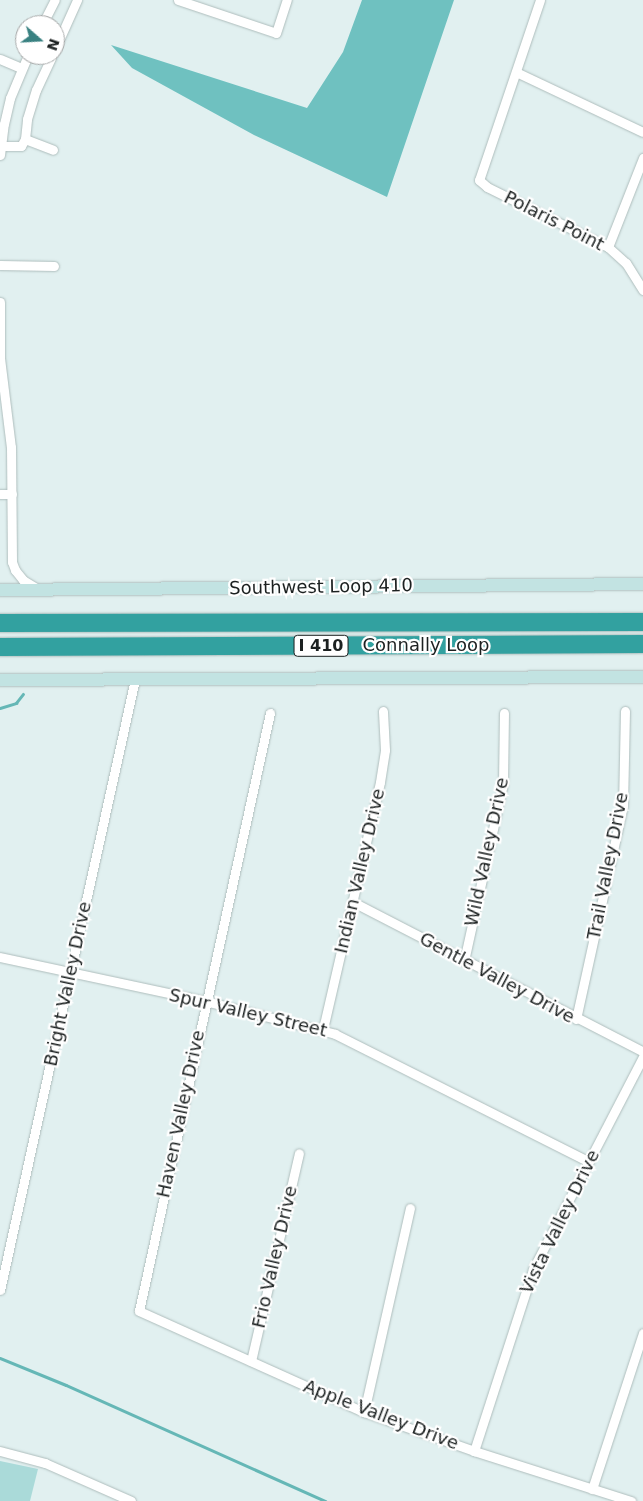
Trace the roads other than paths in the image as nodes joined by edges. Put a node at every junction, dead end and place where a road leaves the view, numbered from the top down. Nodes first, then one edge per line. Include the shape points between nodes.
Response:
1 (55, 0) edge
2 (77, 0) edge
3 (178, 0) edge
4 (287, 0) edge
5 (540, 0) edge
6 (47, 15) edge
7 (65, 27) edge
8 (0, 59) edge
9 (23, 65) edge
10 (47, 65) edge
11 (22, 68) junction
12 (516, 72) junction
13 (643, 132) edge
14 (25, 139) junction
15 (0, 146) edge
16 (53, 150) dead end
17 (0, 155) edge
18 (643, 158) edge
19 (608, 247) junction
20 (0, 265) edge
21 (54, 266) dead end
22 (643, 290) edge
23 (0, 302) edge
24 (0, 358) edge
25 (0, 364) edge
26 (0, 494) edge
27 (12, 494) junction
28 (643, 584) edge
29 (38, 589) junction
30 (0, 590) edge
31 (643, 622) edge
32 (0, 623) edge
33 (643, 644) edge
34 (0, 647) edge
35 (643, 677) edge
36 (135, 679) junction
37 (0, 680) edge
38 (384, 711) dead end
39 (625, 711) dead end
40 (270, 713) dead end
41 (504, 714) dead end
42 (353, 902) junction
43 (0, 956) edge
44 (464, 961) junction
45 (71, 972) junction
46 (205, 1002) junction
47 (576, 1019) junction
48 (323, 1030) junction
49 (643, 1052) edge
50 (643, 1057) edge
51 (299, 1152) dead end
52 (589, 1162) junction
53 (410, 1208) dead end
54 (0, 1290) edge
55 (139, 1311) joint
56 (643, 1333) edge
57 (251, 1361) junction
58 (364, 1412) junction
59 (0, 1451) edge
60 (474, 1451) junction
61 (592, 1489) junction
62 (131, 1501) edge
63 (630, 1501) edge

1 - 6 street
2 - 7 street
3 - 4 street via 276,33
5 - 12 street
8 - 11 street
9 - 11 street
10 - 14 street via 36,90
11 - 15 street via 10,98
12 - 13 street
12 - 19 street, Polaris Point via 479,180 487,187
14 - 15 street via 20,146
14 - 16 street
15 - 17 street
18 - 19 street
19 - 22 street, Polaris Point via 626,263
20 - 21 street
23 - 24 street
24 - 25 street
24 - 27 street via 11,447
26 - 27 street
27 - 29 street via 14,570 22,580
28 - 29 main road, Southwest Loop 410
29 - 30 main road, Southwest Loop 410
31 - 32 highway, Connally Loop / I 410
33 - 34 highway, Connally Loop / I 410
35 - 36 main road
36 - 37 main road
36 - 45 street, Bright Valley Drive
38 - 42 street, Indian Valley Drive via 380,782
39 - 47 street, Trail Valley Drive via 623,806
40 - 46 street, Haven Valley Drive
41 - 44 street, Wild Valley Drive via 503,783
42 - 44 street, Gentle Valley Drive
42 - 48 street, Indian Valley Drive
43 - 45 street, Spur Valley Street
44 - 47 street, Gentle Valley Drive
45 - 46 street, Spur Valley Street
45 - 54 street, Bright Valley Drive
46 - 48 street, Spur Valley Street
46 - 55 street, Haven Valley Drive
47 - 49 street, Gentle Valley Drive
48 - 52 street, Spur Valley Street via 342,1036
50 - 52 street, Vista Valley Drive
51 - 57 street, Frio Valley Drive
52 - 60 street, Vista Valley Drive via 533,1269
53 - 58 street
55 - 57 street, Apple Valley Drive
56 - 61 street
57 - 58 street, Apple Valley Drive
58 - 60 street, Apple Valley Drive
59 - 62 street via 45,1463
60 - 61 street, Apple Valley Drive
61 - 63 street, Apple Valley Drive

